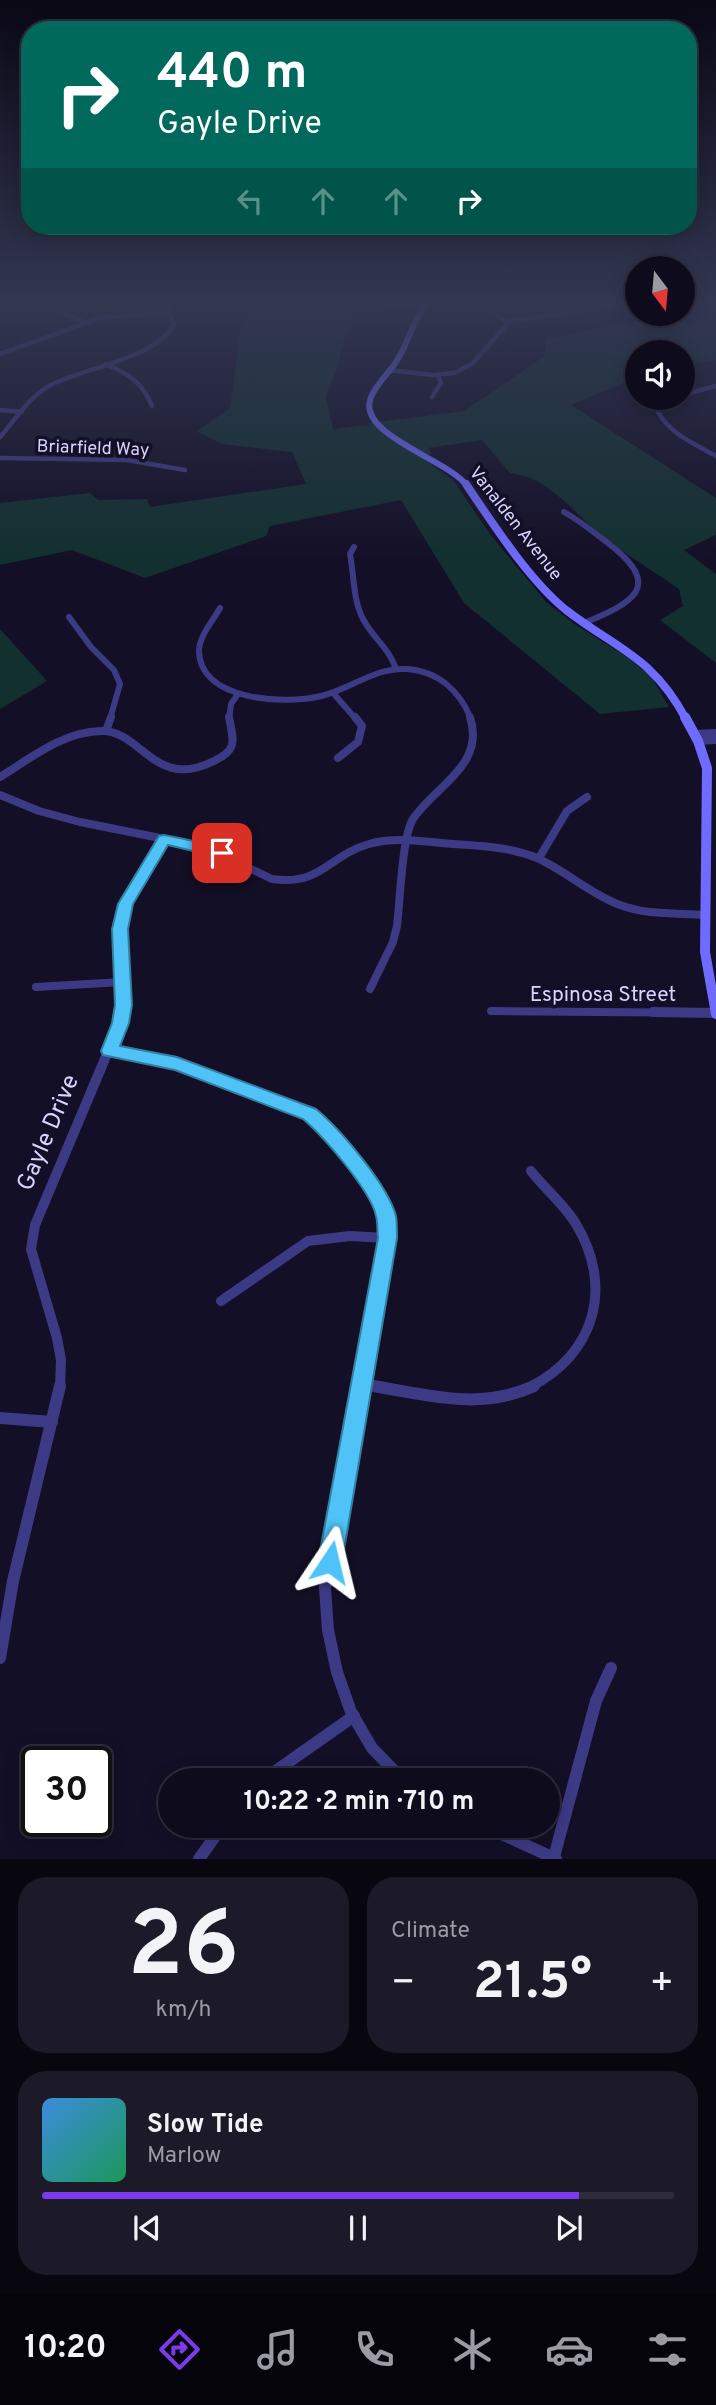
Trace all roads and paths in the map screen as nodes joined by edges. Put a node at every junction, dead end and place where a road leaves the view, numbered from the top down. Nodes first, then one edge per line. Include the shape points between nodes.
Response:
1 (48, 388) edge
2 (146, 388) edge
3 (377, 388) edge
4 (438, 388) edge
5 (432, 397) dead end
6 (152, 406) dead end
7 (0, 410) edge
8 (659, 410) edge
9 (22, 412) junction
10 (0, 437) edge
11 (716, 456) edge
12 (0, 458) edge
13 (184, 470) dead end
14 (564, 512) dead end
15 (354, 547) dead end
16 (220, 608) dead end
17 (69, 617) dead end
18 (584, 623) junction
19 (396, 669) junction
20 (333, 693) junction
21 (238, 694) junction
22 (106, 731) junction
23 (716, 733) edge
24 (696, 737) junction
25 (716, 740) edge
26 (338, 758) dead end
27 (0, 777) edge
28 (0, 795) edge
29 (587, 797) dead end
30 (164, 839) junction
31 (407, 843) junction
32 (539, 858) junction
33 (704, 915) junction
34 (122, 982) junction
35 (36, 987) dead end
36 (370, 989) dead end
37 (491, 1011) dead end
38 (716, 1014) edge
39 (109, 1051) junction
40 (531, 1171) dead end
41 (387, 1238) junction
42 (221, 1301) dead end
43 (362, 1384) junction
44 (0, 1418) edge
45 (52, 1422) junction
46 (1, 1637) edge
47 (0, 1658) edge
48 (611, 1668) dead end
49 (354, 1716) junction
50 (280, 1768) edge
51 (391, 1768) edge
52 (214, 1838) edge
53 (511, 1838) edge
54 (555, 1858) edge
55 (199, 1859) edge

1 - 9 street
2 - 6 street
3 - 18 main road, Vanalden Avenue via 369,405 379,428 464,481 505,542 553,597
4 - 5 street
7 - 9 street
8 - 11 street via 670,427
9 - 10 street
12 - 13 street, Briarfield Way via 127,460
14 - 18 street via 625,556 639,576 631,600
15 - 19 street via 350,554 361,614 388,646
16 - 21 street via 200,645 200,663 210,677
17 - 22 street via 114,670 120,684
18 - 24 main road, Vanalden Avenue via 640,659 660,678
19 - 20 street
19 - 31 street via 429,673 454,688 470,715 474,736 465,763 415,815
20 - 21 street via 267,701
20 - 26 street via 362,726 358,743
21 - 22 street via 226,711 234,734 231,749 203,765 163,765 124,736
22 - 27 street via 63,740
23 - 24 street
24 - 25 street
24 - 33 main road, Vanalden Avenue via 707,768
28 - 30 street via 48,815
29 - 32 street via 567,811
30 - 31 street via 209,848 252,874 280,881 314,876 370,844
30 - 34 street, Gayle Drive via 125,904 120,929
31 - 32 street via 510,850
31 - 36 street via 395,934
32 - 33 street via 619,905
33 - 38 main road, Vanalden Avenue via 705,953
34 - 35 street
34 - 39 street, Gayle Drive via 120,1023
37 - 38 street, Espinosa Street
39 - 41 street via 177,1064 309,1114 326,1128 377,1196 386,1216
39 - 45 street, Gayle Drive via 35,1225 31,1249 61,1360
40 - 43 street via 575,1222 593,1273 595,1305 584,1337 567,1363 536,1385 485,1401
41 - 42 street via 308,1241
41 - 43 street
43 - 49 street via 325,1588 327,1631 341,1689
44 - 45 street
45 - 46 street, Gayle Drive
46 - 47 street, Gayle Drive
48 - 54 street via 596,1701
49 - 50 street
49 - 51 street via 372,1748
52 - 55 street
53 - 54 street

